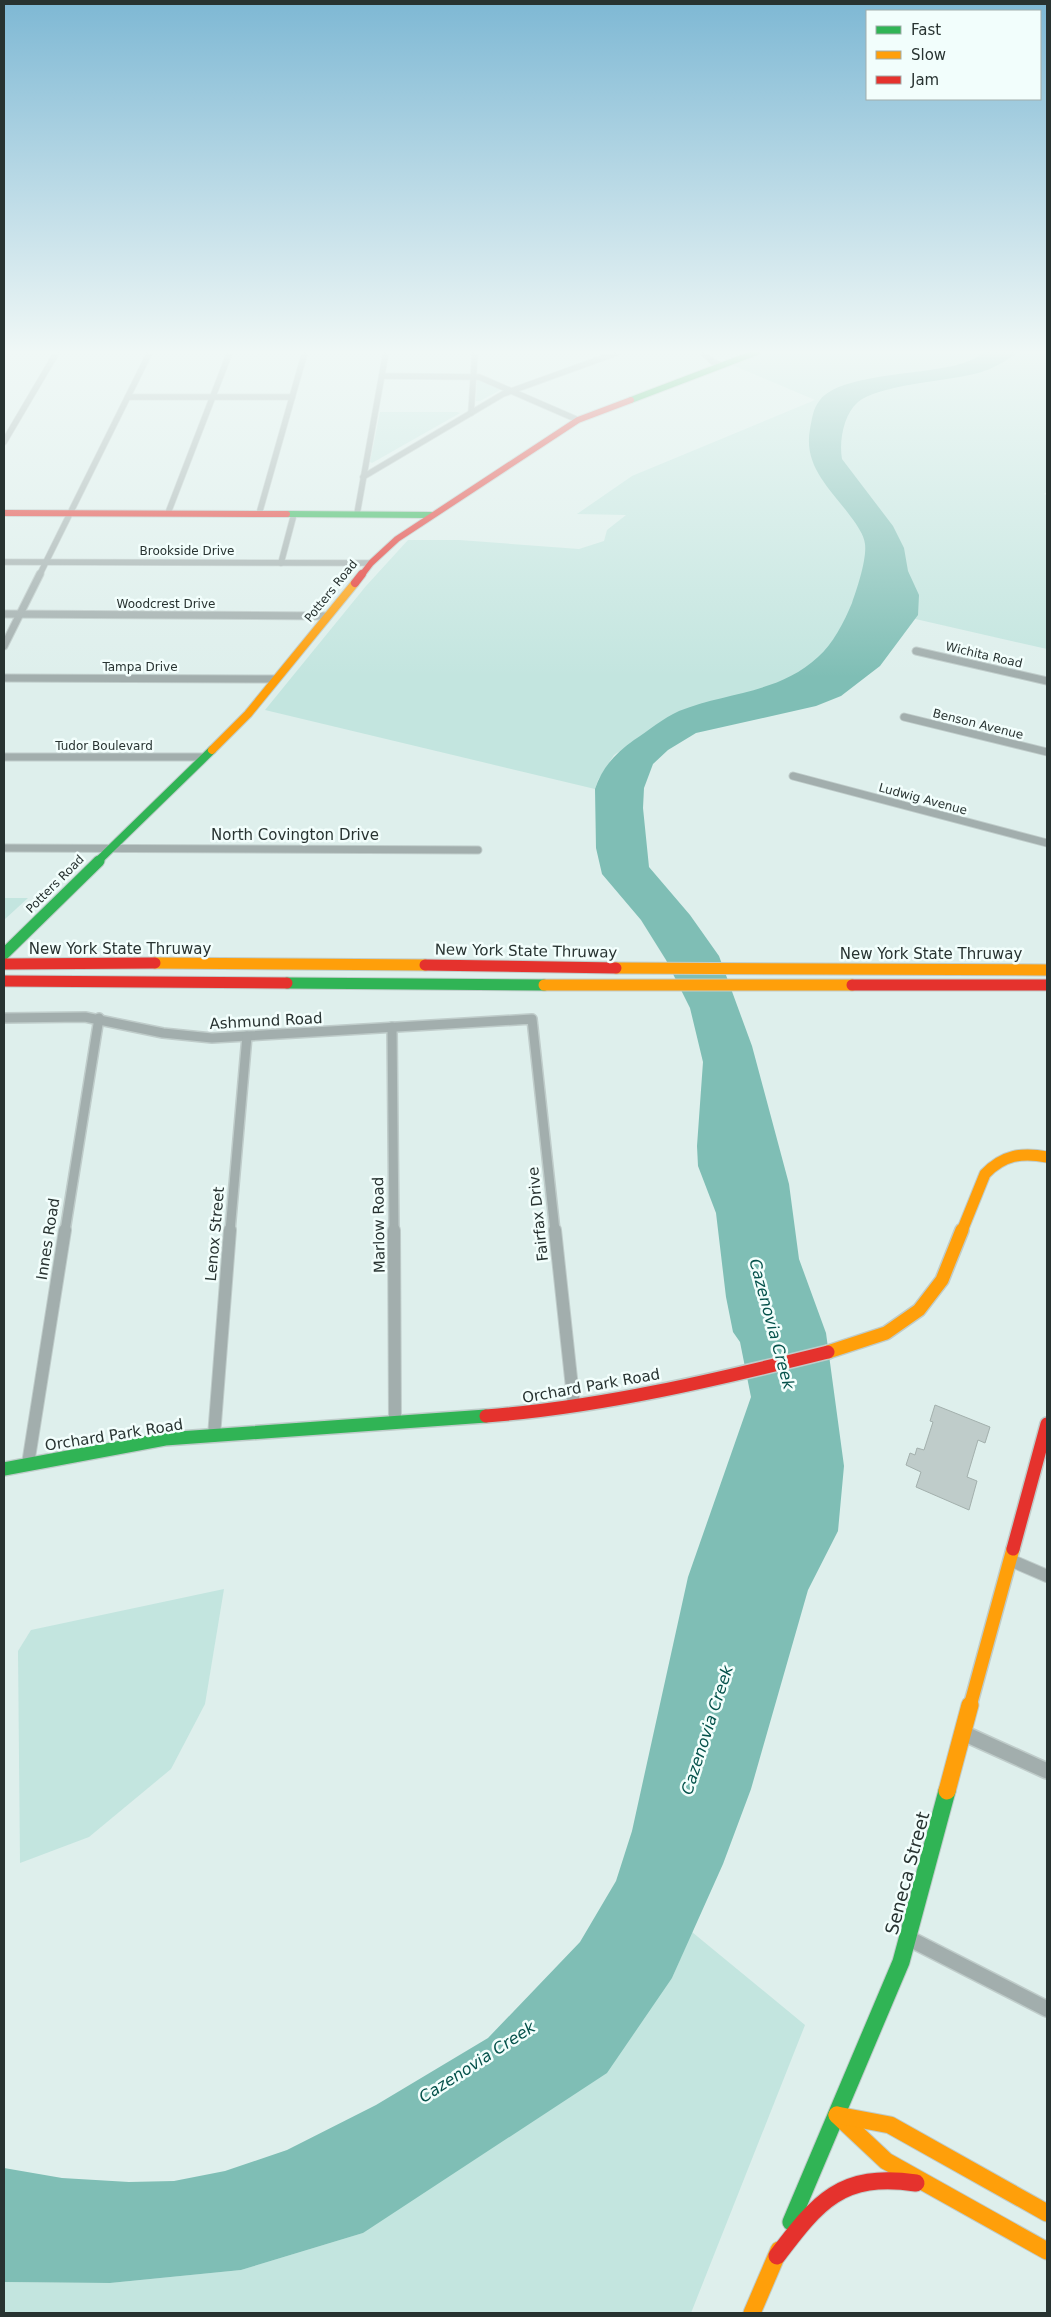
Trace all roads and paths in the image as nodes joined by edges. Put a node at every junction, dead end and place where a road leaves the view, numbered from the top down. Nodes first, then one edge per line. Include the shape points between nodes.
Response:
1 (98, 460) edge
2 (189, 460) edge
3 (274, 460) edge
4 (366, 460) edge
5 (386, 460) edge
6 (516, 460) edge
7 (363, 474) junction
8 (4, 513) edge
9 (72, 513) junction
10 (168, 513) junction
11 (259, 514) junction
12 (294, 514) junction
13 (357, 514) junction
14 (431, 515) junction
15 (4, 562) edge
16 (47, 562) junction
17 (281, 563) junction
18 (371, 563) junction
19 (4, 614) edge
20 (20, 614) junction
21 (328, 616) junction
22 (4, 646) edge
23 (916, 651) dead end
24 (4, 678) edge
25 (276, 679) junction
26 (1047, 681) edge
27 (904, 717) dead end
28 (1047, 752) edge
29 (4, 757) edge
30 (204, 757) junction
31 (793, 776) dead end
32 (1047, 843) edge
33 (4, 848) edge
34 (112, 848) junction
35 (478, 850) dead end
36 (4, 955) edge
37 (226, 963) junction
38 (4, 964) edge
39 (1047, 970) edge
40 (4, 981) edge
41 (1047, 985) edge
42 (4, 1018) edge
43 (98, 1018) junction
44 (532, 1019) joint
45 (392, 1027) junction
46 (248, 1036) junction
47 (1047, 1157) edge
48 (574, 1406) junction
49 (396, 1423) junction
50 (1047, 1424) edge
51 (214, 1436) junction
52 (28, 1464) junction
53 (4, 1468) edge
54 (1010, 1560) junction
55 (1047, 1576) edge
56 (963, 1732) junction
57 (1047, 1771) edge
58 (908, 1938) junction
59 (1047, 2008) edge
60 (837, 2115) junction
61 (931, 2187) junction
62 (1047, 2213) edge
63 (1047, 2251) edge
64 (777, 2256) junction
65 (752, 2313) edge

1 - 9 street
2 - 10 street
3 - 11 street
4 - 7 street
5 - 7 street
6 - 14 main road, Potters Road
7 - 13 street
8 - 9 main road
9 - 10 main road
9 - 16 street
10 - 11 main road
11 - 12 main road
12 - 13 main road
12 - 17 street
13 - 14 main road
14 - 18 main road, Potters Road via 396,539
15 - 16 street, Brookside Drive
16 - 17 street, Brookside Drive
16 - 20 street
17 - 18 street, Brookside Drive
18 - 21 main road, Potters Road
19 - 20 street, Woodcrest Drive
20 - 21 street, Woodcrest Drive
20 - 22 street
21 - 25 main road, Potters Road
23 - 26 street, Wichita Road
24 - 25 street, Tampa Drive
25 - 30 main road, Potters Road via 248,714
27 - 28 street, Benson Avenue
29 - 30 street, Tudor Boulevard
30 - 34 main road, Potters Road
31 - 32 street, Ludwig Avenue
33 - 34 street, North Covington Drive
34 - 35 street, North Covington Drive
34 - 36 main road, Potters Road
36 - 37 main road via 186,958
37 - 38 main road, New York State Thruway
37 - 39 main road, New York State Thruway
40 - 41 main road, New York State Thruway via 628,986
42 - 43 street, Ashmund Road
43 - 46 street, Ashmund Road via 189,1037
43 - 52 street, Innes Road
44 - 45 street, Ashmund Road
44 - 48 street, Fairfax Drive
45 - 46 street, Ashmund Road
45 - 49 street, Marlow Road
46 - 51 street, Lenox Street
47 - 48 main road, Orchard Park Road via 1016,1154 990,1167 942,1280 920,1310 892,1330 842,1348 726,1377
48 - 49 main road, Orchard Park Road via 549,1411
49 - 51 main road, Orchard Park Road
50 - 54 main road, Seneca Street
51 - 52 main road, Orchard Park Road via 165,1439
52 - 53 main road, Orchard Park Road
54 - 55 street
54 - 56 main road, Seneca Street
56 - 57 street
56 - 58 main road, Seneca Street
58 - 59 street
58 - 60 main road, Seneca Street
60 - 61 main road via 886,2161
60 - 62 main road via 890,2125
60 - 64 main road, Seneca Street
61 - 63 main road
61 - 64 main road via 902,2179 878,2180 850,2188 826,2199
64 - 65 main road, Seneca Street

